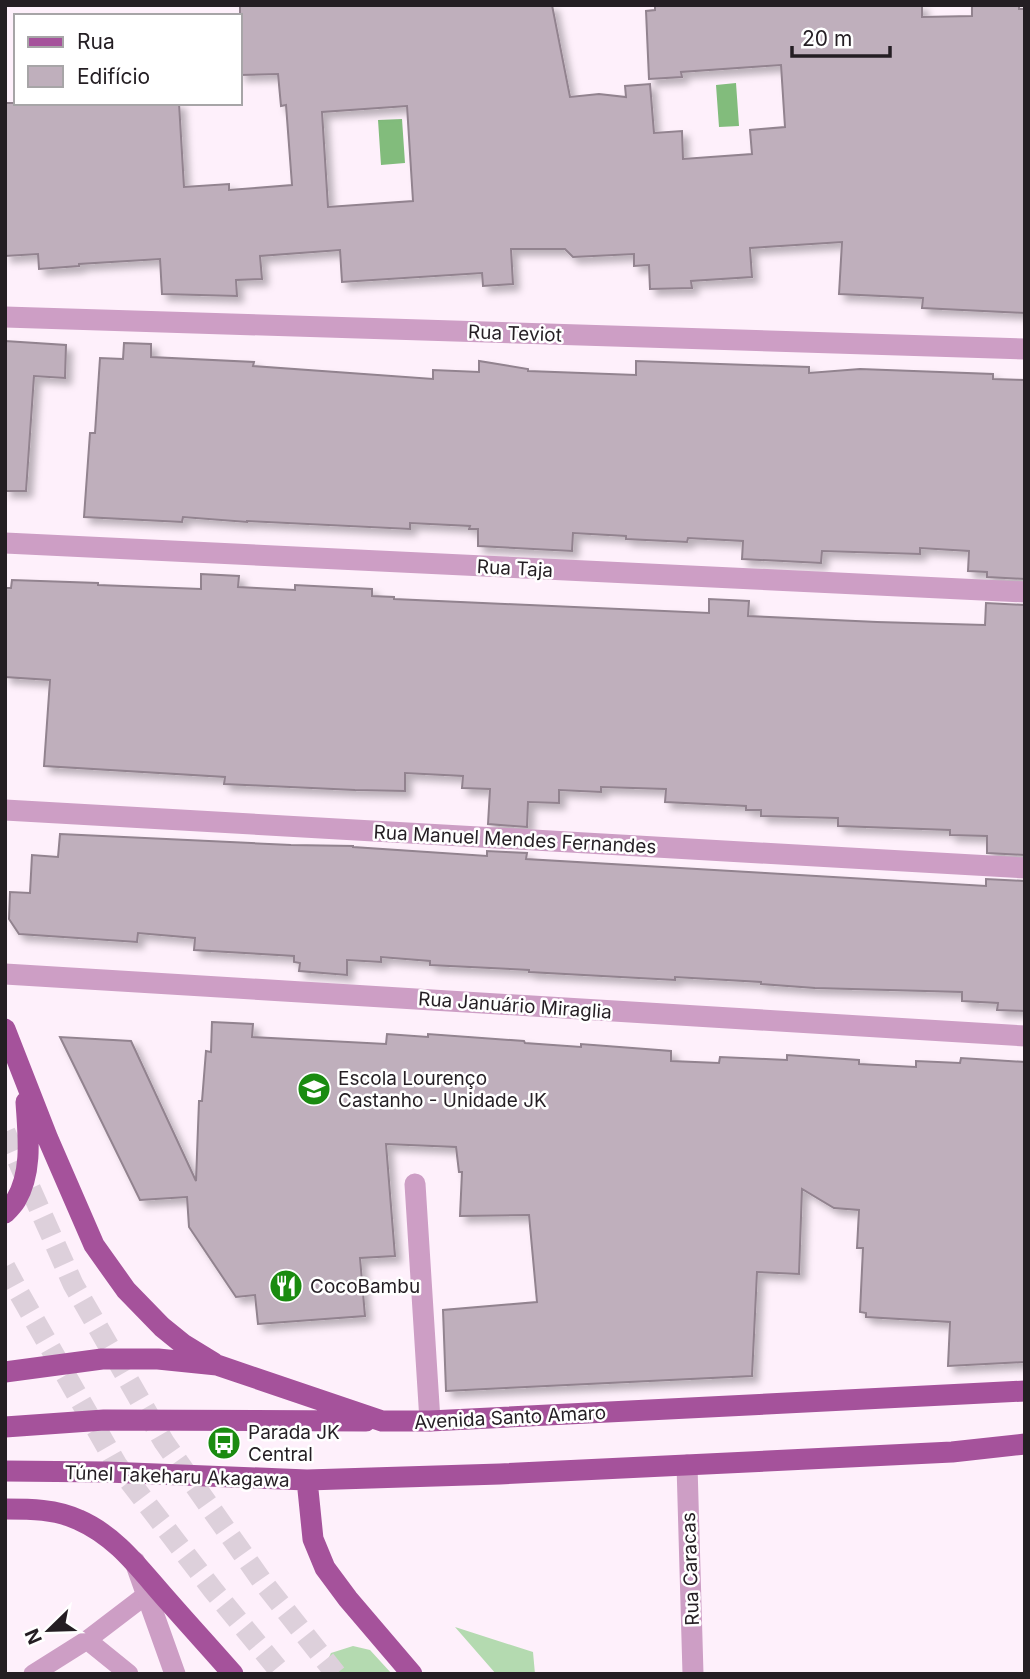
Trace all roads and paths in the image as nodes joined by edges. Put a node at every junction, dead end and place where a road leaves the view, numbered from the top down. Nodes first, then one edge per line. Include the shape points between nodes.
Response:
1 (5, 317) edge
2 (1025, 349) edge
3 (5, 543) edge
4 (1025, 592) edge
5 (5, 810) edge
6 (1025, 868) edge
7 (5, 974) edge
8 (5, 1029) edge
9 (1025, 1036) edge
10 (25, 1084) junction
11 (415, 1184) dead end
12 (5, 1213) edge
13 (217, 1365) junction
14 (5, 1372) edge
15 (1025, 1391) edge
16 (430, 1421) junction
17 (382, 1422) junction
18 (5, 1427) edge
19 (1025, 1444) edge
20 (687, 1465) junction
21 (5, 1471) edge
22 (307, 1480) junction
23 (5, 1509) edge
24 (134, 1560) junction
25 (146, 1595) junction
26 (87, 1640) junction
27 (33, 1674) edge
28 (130, 1674) edge
29 (175, 1674) edge
30 (233, 1674) edge
31 (412, 1674) edge
32 (693, 1674) edge

1 - 2 street, Rua Teviot
3 - 4 street, Rua Taja
5 - 6 street, Rua Manuel Mendes Fernandes
7 - 9 street, Rua Januário Miraglia
8 - 10 main road
10 - 12 main road via 26,1171 16,1200
10 - 13 main road via 94,1245 126,1290 162,1327
11 - 16 street
13 - 14 main road, Avenida Santo Amaro via 102,1359
13 - 17 main road, Avenida Santo Amaro
15 - 16 main road, Avenida Santo Amaro
16 - 17 main road, Avenida Santo Amaro
17 - 18 main road via 104,1420
19 - 20 main road
20 - 22 main road
20 - 32 street, Rua Caracas
21 - 22 main road, Túnel Takeharu Akagawa
22 - 31 main road via 313,1539 325,1568
23 - 24 main road via 51,1511 79,1520
24 - 25 street
24 - 30 main road
25 - 26 lane
25 - 29 street
26 - 27 lane
26 - 28 lane

